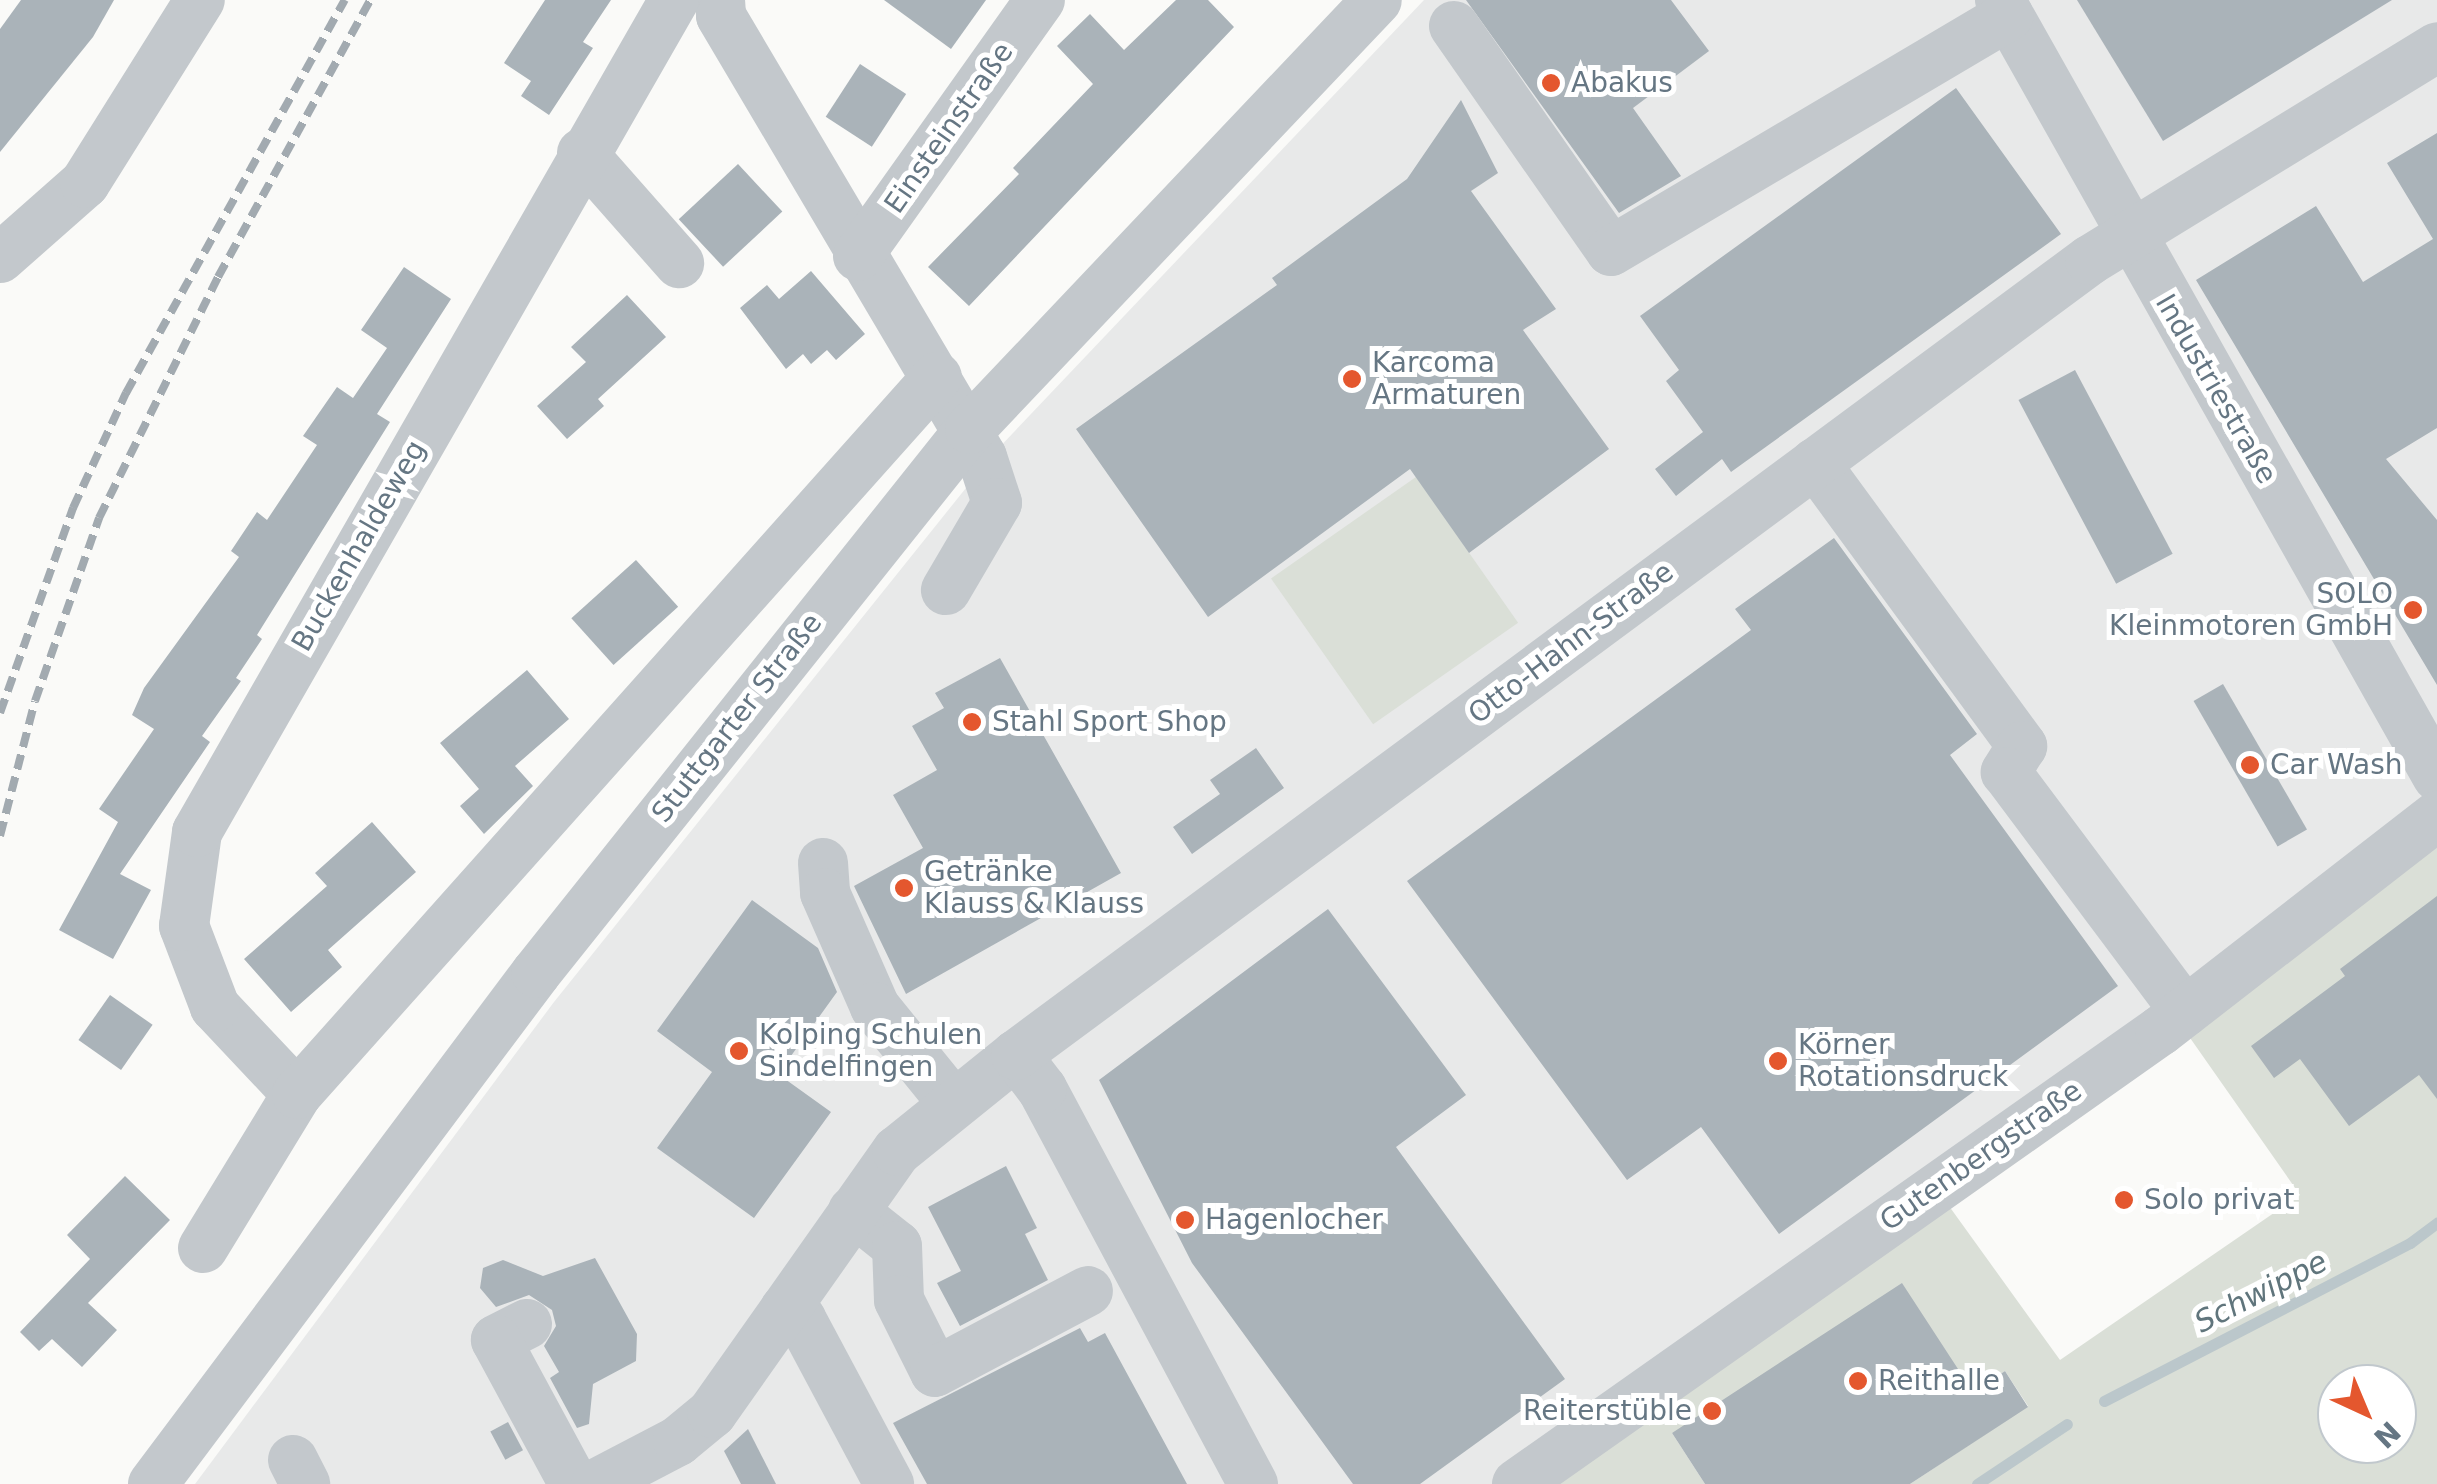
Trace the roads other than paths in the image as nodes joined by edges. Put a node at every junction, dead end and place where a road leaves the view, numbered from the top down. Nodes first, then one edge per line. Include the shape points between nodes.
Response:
1 (200, 0) edge
2 (674, 0) edge
3 (720, 0) edge
4 (1040, 0) edge
5 (1377, 0) edge
6 (2004, 8) edge
7 (1454, 26) dead end
8 (2437, 47) edge
9 (582, 153) junction
10 (2128, 235) junction
11 (858, 256) junction
12 (0, 258) edge
13 (679, 263) dead end
14 (937, 377) junction
15 (970, 428) junction
16 (1815, 462) junction
17 (946, 590) dead end
18 (2437, 776) edge
19 (2437, 816) edge
20 (822, 863) dead end
21 (2185, 1011) junction
22 (1016, 1054) junction
23 (296, 1094) junction
24 (951, 1101) junction
25 (853, 1212) junction
26 (203, 1248) dead end
27 (1088, 1291) dead end
28 (786, 1309) junction
29 (527, 1324) dead end
30 (153, 1484) edge
31 (574, 1484) edge
32 (596, 1484) edge
33 (888, 1484) edge
34 (1253, 1484) edge
35 (1517, 1484) edge

1 - 12 street via 85,183
2 - 9 street, Buckenhaldeweg
3 - 11 street via 721,16
4 - 11 street, Einsteinstraße
5 - 15 street, Stuttgarter Straße
6 - 7 street via 1611,251
6 - 10 street, Industriestraße
8 - 10 street, Otto-Hahn-Straße
9 - 13 street
9 - 23 street, Buckenhaldeweg via 197,832 184,926 215,1007
10 - 16 street, Otto-Hahn-Straße
10 - 18 street, Industriestraße
11 - 14 street
14 - 15 street
14 - 23 street
15 - 17 street via 997,503
15 - 30 street, Stuttgarter Straße via 536,973
16 - 21 street via 2022,746 2006,772
16 - 22 street, Otto-Hahn-Straße
19 - 21 street, Gutenbergstraße
20 - 24 street via 825,893 876,1007
21 - 35 street, Gutenbergstraße
22 - 24 street, Otto-Hahn-Straße
22 - 34 street via 1042,1088
23 - 26 street
24 - 25 street, Otto-Hahn-Straße via 897,1151
25 - 27 street via 897,1246 899,1300 935,1372
25 - 28 street, Otto-Hahn-Straße
28 - 32 street, Otto-Hahn-Straße via 712,1413 678,1441
28 - 33 street via 801,1319
29 - 31 street via 496,1340

